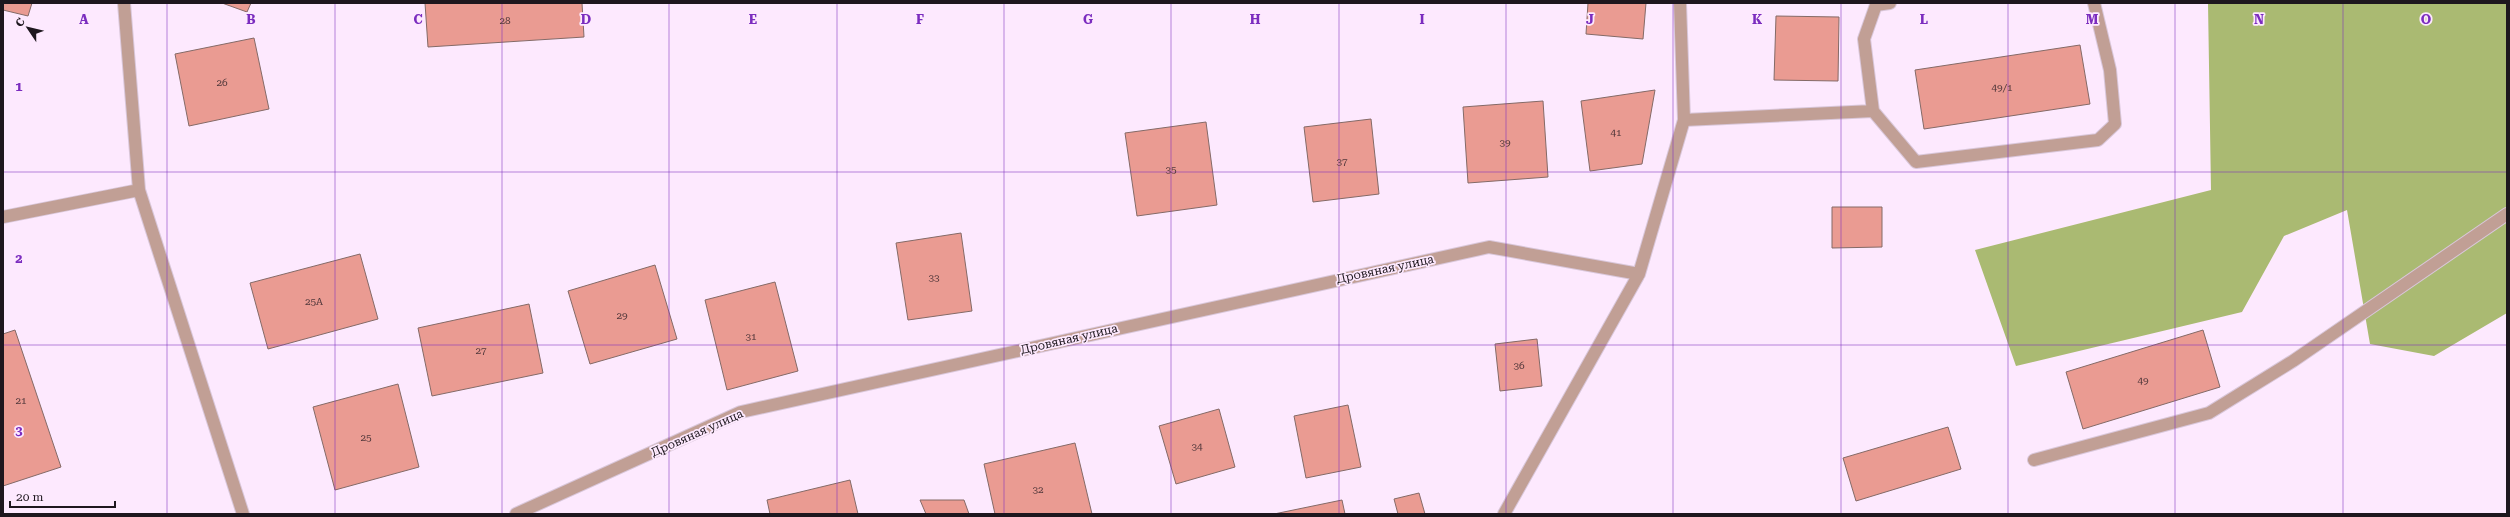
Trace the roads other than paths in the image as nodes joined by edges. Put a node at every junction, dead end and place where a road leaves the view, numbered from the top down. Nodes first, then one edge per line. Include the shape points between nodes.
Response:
1 (124, 3) edge
2 (1680, 3) edge
3 (1890, 3) edge
4 (2094, 3) edge
5 (1873, 111) junction
6 (1684, 120) junction
7 (140, 190) junction
8 (2507, 214) edge
9 (3, 217) edge
10 (1639, 274) junction
11 (2034, 460) dead end
12 (243, 514) edge
13 (516, 514) edge
14 (1504, 514) edge

1 - 7 street
2 - 6 street
3 - 5 street via 1876,5 1864,39
4 - 5 street via 2110,70 2116,124 2098,140 1916,162
5 - 6 street
6 - 10 street
7 - 9 street
7 - 12 street
8 - 11 street via 2293,361 2209,413
10 - 13 street, Дровяная улица via 1489,246 741,412
10 - 14 street

